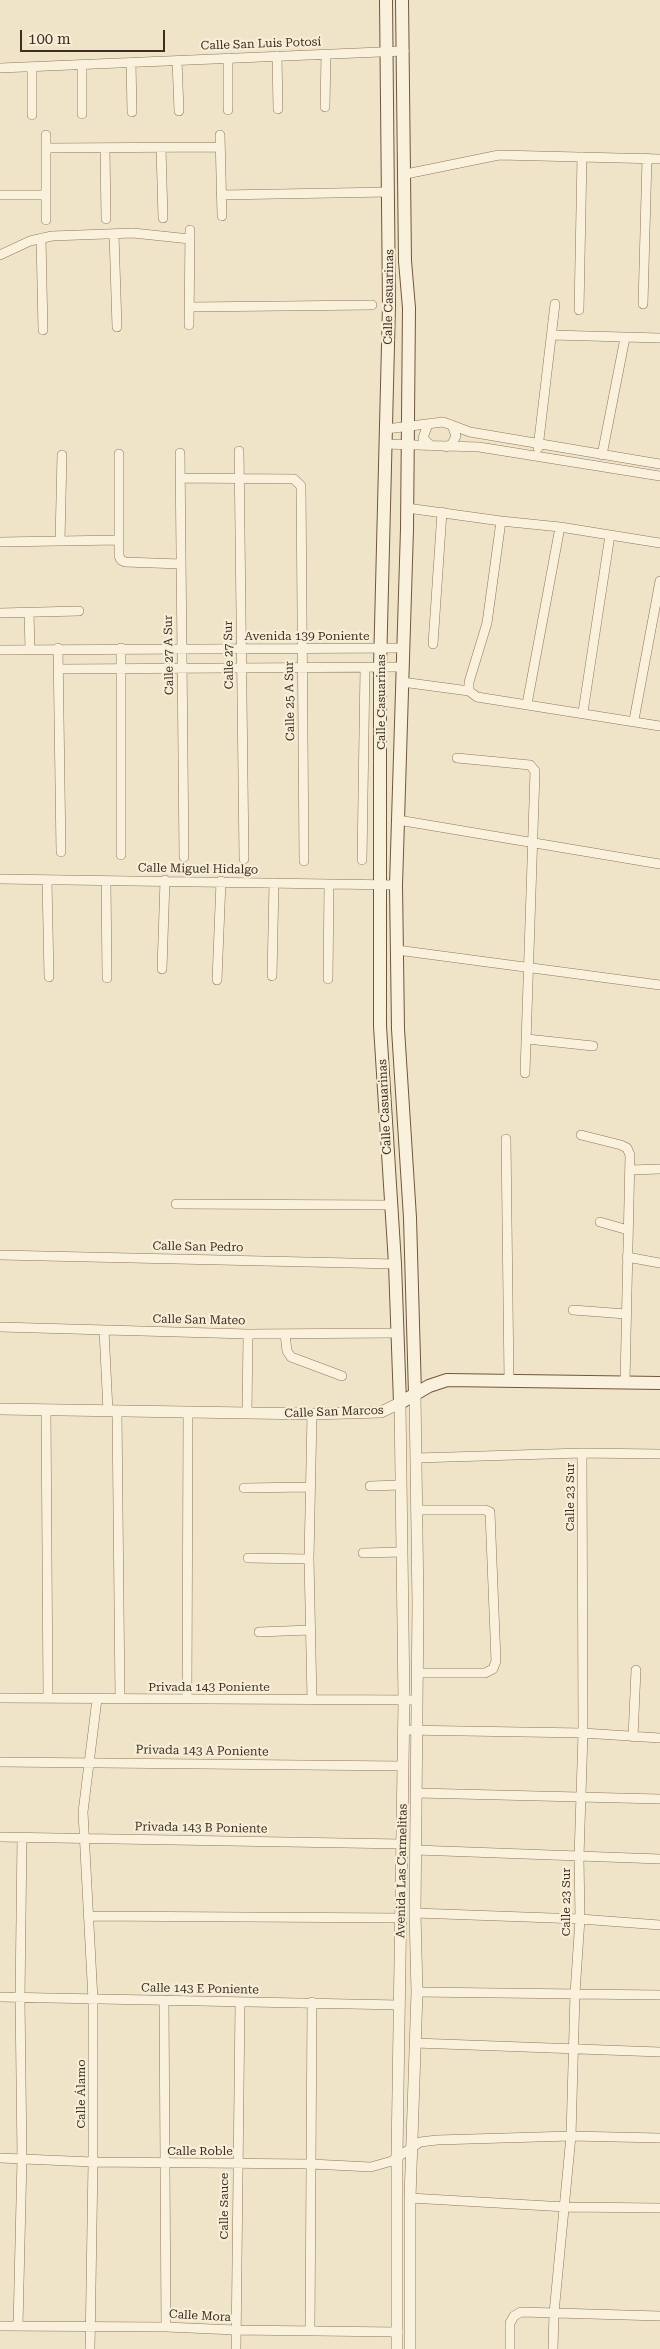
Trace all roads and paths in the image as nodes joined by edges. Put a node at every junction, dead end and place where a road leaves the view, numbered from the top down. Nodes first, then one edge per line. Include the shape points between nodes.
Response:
1 (386, 0) edge
2 (402, 0) edge
3 (404, 51) junction
4 (387, 52) junction
5 (326, 54) junction
6 (277, 56) junction
7 (228, 58) junction
8 (177, 61) junction
9 (131, 62) junction
10 (82, 65) junction
11 (32, 67) junction
12 (0, 68) edge
13 (325, 107) dead end
14 (278, 109) dead end
15 (228, 110) dead end
16 (179, 111) dead end
17 (132, 112) dead end
18 (82, 114) dead end
19 (32, 115) dead end
20 (46, 135) dead end
21 (220, 135) dead end
22 (220, 147) junction
23 (46, 148) junction
24 (105, 148) junction
25 (161, 148) junction
26 (582, 157) junction
27 (647, 158) junction
28 (660, 159) edge
29 (406, 174) junction
30 (389, 192) junction
31 (45, 195) junction
32 (221, 195) junction
33 (0, 196) edge
34 (222, 216) dead end
35 (162, 218) dead end
36 (106, 219) dead end
37 (46, 220) dead end
38 (114, 234) junction
39 (41, 238) junction
40 (0, 255) edge
41 (555, 304) dead end
42 (643, 304) dead end
43 (372, 305) dead end
44 (190, 307) junction
45 (578, 310) dead end
46 (189, 325) dead end
47 (117, 327) dead end
48 (43, 330) dead end
49 (552, 334) junction
50 (625, 338) junction
51 (660, 338) edge
52 (428, 424) junction
53 (452, 425) junction
54 (408, 427) junction
55 (386, 429) junction
56 (385, 444) junction
57 (538, 444) junction
58 (408, 445) junction
59 (431, 446) junction
60 (446, 447) junction
61 (239, 452) dead end
62 (180, 453) dead end
63 (120, 454) dead end
64 (602, 454) junction
65 (62, 455) dead end
66 (537, 456) junction
67 (660, 464) edge
68 (660, 476) edge
69 (180, 478) junction
70 (240, 478) junction
71 (407, 508) junction
72 (442, 512) junction
73 (501, 521) junction
74 (560, 527) junction
75 (610, 535) junction
76 (119, 540) junction
77 (60, 541) junction
78 (0, 542) edge
79 (660, 543) edge
80 (181, 564) junction
81 (660, 581) edge
82 (79, 611) dead end
83 (29, 612) junction
84 (0, 613) edge
85 (433, 644) dead end
86 (58, 648) junction
87 (121, 648) junction
88 (182, 648) junction
89 (242, 648) junction
90 (302, 648) junction
91 (381, 648) junction
92 (403, 648) junction
93 (30, 649) junction
94 (0, 650) edge
95 (182, 668) junction
96 (242, 668) junction
97 (302, 668) junction
98 (365, 668) junction
99 (380, 668) junction
100 (403, 668) junction
101 (59, 669) junction
102 (121, 669) junction
103 (402, 682) junction
104 (469, 691) junction
105 (527, 704) junction
106 (583, 712) junction
107 (634, 720) junction
108 (660, 726) edge
109 (457, 758) dead end
110 (398, 820) junction
111 (533, 843) junction
112 (61, 852) dead end
113 (121, 854) dead end
114 (184, 857) dead end
115 (244, 859) dead end
116 (362, 860) dead end
117 (304, 862) dead end
118 (660, 864) edge
119 (0, 879) edge
120 (47, 880) junction
121 (165, 880) junction
122 (106, 881) junction
123 (221, 881) junction
124 (274, 883) junction
125 (329, 884) junction
126 (381, 884) junction
127 (396, 885) junction
128 (397, 950) junction
129 (529, 966) junction
130 (162, 969) dead end
131 (272, 976) dead end
132 (49, 977) dead end
133 (107, 978) dead end
134 (328, 979) dead end
135 (217, 980) dead end
136 (660, 985) edge
137 (527, 1039) junction
138 (593, 1046) dead end
139 (526, 1073) dead end
140 (581, 1134) dead end
141 (506, 1139) dead end
142 (660, 1169) edge
143 (630, 1170) junction
144 (176, 1204) dead end
145 (391, 1205) junction
146 (600, 1222) dead end
147 (628, 1230) junction
148 (0, 1255) edge
149 (627, 1257) junction
150 (660, 1263) edge
151 (395, 1264) junction
152 (573, 1310) dead end
153 (626, 1314) junction
154 (0, 1327) edge
155 (104, 1330) junction
156 (397, 1333) junction
157 (248, 1334) junction
158 (284, 1334) junction
159 (342, 1376) dead end
160 (509, 1380) junction
161 (625, 1382) junction
162 (660, 1383) edge
163 (415, 1394) junction
164 (400, 1403) junction
165 (0, 1409) edge
166 (46, 1410) junction
167 (113, 1411) junction
168 (188, 1412) junction
169 (247, 1413) junction
170 (312, 1414) junction
171 (582, 1454) junction
172 (660, 1454) edge
173 (416, 1458) junction
174 (401, 1485) junction
175 (370, 1486) dead end
176 (309, 1487) junction
177 (244, 1488) dead end
178 (416, 1510) junction
179 (402, 1552) junction
180 (363, 1553) dead end
181 (248, 1558) dead end
182 (309, 1559) junction
183 (310, 1630) junction
184 (259, 1632) dead end
185 (636, 1670) dead end
186 (418, 1673) junction
187 (0, 1698) edge
188 (48, 1698) junction
189 (98, 1699) junction
190 (120, 1699) junction
191 (187, 1699) junction
192 (312, 1700) junction
193 (417, 1700) junction
194 (404, 1701) junction
195 (403, 1730) junction
196 (418, 1730) junction
197 (583, 1733) junction
198 (633, 1737) junction
199 (660, 1738) edge
200 (91, 1761) junction
201 (0, 1762) edge
202 (403, 1766) junction
203 (417, 1793) junction
204 (580, 1797) junction
205 (660, 1799) edge
206 (0, 1837) edge
207 (22, 1838) junction
208 (84, 1839) junction
209 (402, 1844) junction
210 (416, 1850) junction
211 (579, 1857) junction
212 (660, 1859) edge
213 (415, 1913) junction
214 (88, 1916) junction
215 (400, 1918) junction
216 (580, 1919) junction
217 (660, 1925) edge
218 (416, 1992) junction
219 (574, 1993) junction
220 (660, 1994) edge
221 (0, 1997) edge
222 (20, 1998) junction
223 (93, 2000) junction
224 (164, 2000) junction
225 (312, 2002) junction
226 (240, 2004) junction
227 (400, 2005) junction
228 (415, 2043) junction
229 (573, 2050) junction
230 (660, 2052) edge
231 (571, 2136) junction
232 (660, 2138) edge
233 (413, 2148) junction
234 (398, 2156) junction
235 (0, 2158) edge
236 (22, 2158) junction
237 (93, 2162) junction
238 (236, 2163) junction
239 (164, 2164) junction
240 (311, 2164) junction
241 (410, 2198) junction
242 (566, 2207) junction
243 (660, 2208) edge
244 (554, 2314) junction
245 (660, 2316) edge
246 (0, 2326) edge
247 (18, 2326) junction
248 (91, 2327) junction
249 (166, 2327) junction
250 (235, 2330) junction
251 (310, 2332) junction
252 (398, 2332) junction
253 (90, 2349) edge
254 (236, 2349) edge
255 (397, 2349) edge
256 (410, 2349) edge
257 (510, 2349) edge
258 (553, 2349) edge

1 - 4 main road, Calle Casuarinas
2 - 3 main road, Calle Casuarinas
3 - 4 street, Calle San Luis Potosí
3 - 29 main road, Calle Casuarinas
4 - 5 street, Calle San Luis Potosí
4 - 30 main road, Calle Casuarinas
5 - 6 street, Calle San Luis Potosí
5 - 13 street
6 - 7 street, Calle San Luis Potosí
6 - 14 street
7 - 8 street, Calle San Luis Potosí
7 - 15 street
8 - 9 street, Calle San Luis Potosí
8 - 16 street
9 - 10 street, Calle San Luis Potosí
9 - 17 street
10 - 11 street, Calle San Luis Potosí
10 - 18 street
11 - 12 street, Calle San Luis Potosí
11 - 19 street
20 - 23 street
21 - 22 street
22 - 25 street
22 - 32 street
23 - 24 street
23 - 31 street
24 - 25 street
24 - 36 street
25 - 35 street
26 - 27 street
26 - 29 street via 499,155
26 - 45 street
27 - 28 street
27 - 42 street
29 - 54 main road, Calle Casuarinas
30 - 32 street
30 - 55 main road, Calle Casuarinas
31 - 33 street
31 - 37 street
32 - 34 street
38 - 39 street
38 - 44 street via 190,234
38 - 47 street
39 - 40 street
39 - 48 street
41 - 49 street
43 - 44 street
44 - 46 street
49 - 50 street
49 - 57 street
50 - 51 street
50 - 64 street
52 - 53 street via 443,422
52 - 54 street
52 - 59 street via 423,438
53 - 57 street via 470,432
53 - 60 street via 456,436
54 - 55 street
54 - 58 main road, Calle Casuarinas
55 - 56 main road, Calle Casuarinas
56 - 58 street
56 - 91 main road, Calle Casuarinas
57 - 64 street
57 - 66 street
58 - 59 street
58 - 71 main road, Calle Casuarinas
59 - 60 street
60 - 66 street via 479,446
61 - 70 street, Calle 27 Sur
62 - 69 street, Calle 27 A Sur
63 - 76 street
64 - 67 street
65 - 77 street
66 - 68 street
69 - 70 street
69 - 80 street, Calle 27 A Sur
70 - 89 street, Calle 27 Sur
70 - 90 street, Calle 25 A Sur via 294,479 301,486
71 - 72 street
71 - 92 main road, Calle Casuarinas
72 - 73 street
72 - 85 street
73 - 74 street
73 - 104 street via 487,623
74 - 75 street
74 - 105 street
75 - 79 street
75 - 106 street
76 - 77 street
76 - 80 street via 119,556 125,562
77 - 78 street
80 - 88 street, Calle 27 A Sur
81 - 107 street
82 - 83 street
83 - 84 street
83 - 93 street
86 - 87 street, Avenida 139 Poniente
86 - 93 street, Avenida 139 Poniente
86 - 101 street
87 - 88 street, Avenida 139 Poniente
87 - 102 street
88 - 89 street, Avenida 139 Poniente
88 - 95 street, Calle 27 A Sur
89 - 90 street, Avenida 139 Poniente
89 - 96 street, Calle 27 Sur
90 - 91 street, Avenida 139 Poniente
90 - 97 street, Calle 25 A Sur
91 - 92 street, Avenida 139 Poniente
91 - 99 main road, Calle Casuarinas
92 - 100 main road, Calle Casuarinas
93 - 94 street, Avenida 139 Poniente
95 - 96 street
95 - 102 street
95 - 114 street, Calle 27 A Sur
96 - 97 street
96 - 115 street, Calle 27 Sur
97 - 98 street
97 - 117 street, Calle 25 A Sur
98 - 99 street
98 - 116 street
99 - 100 street
99 - 126 main road, Calle Casuarinas
100 - 103 main road, Calle Casuarinas
101 - 102 street
101 - 112 street
102 - 113 street
103 - 104 street
103 - 110 main road, Calle Casuarinas
104 - 105 street via 477,697
105 - 106 street
106 - 107 street
107 - 108 street
109 - 111 street via 534,767
110 - 111 street
110 - 127 main road, Calle Casuarinas
111 - 118 street
111 - 129 street
119 - 120 street, Calle Miguel Hidalgo
120 - 122 street, Calle Miguel Hidalgo
120 - 132 street
121 - 122 street, Calle Miguel Hidalgo
121 - 123 street, Calle Miguel Hidalgo
121 - 130 street
122 - 133 street
123 - 124 street, Calle Miguel Hidalgo
123 - 135 street
124 - 125 street, Calle Miguel Hidalgo
124 - 131 street
125 - 126 street, Calle Miguel Hidalgo
125 - 134 street
126 - 127 street, Calle Miguel Hidalgo
126 - 145 main road, Calle Casuarinas via 380,1026
127 - 128 main road, Calle Casuarinas
128 - 129 street
128 - 163 main road, Calle Casuarinas
129 - 136 street
129 - 137 street
137 - 138 street
137 - 139 street
140 - 143 street via 627,1148
141 - 160 street
142 - 143 street
143 - 147 street
144 - 145 street
145 - 151 main road, Calle Casuarinas
146 - 147 street
147 - 149 street
148 - 151 street, Calle San Pedro
149 - 150 street
149 - 153 street
151 - 156 main road, Calle Casuarinas
152 - 153 street
153 - 161 street
154 - 155 street, Calle San Mateo
155 - 157 street, Calle San Mateo
155 - 167 street
156 - 158 street, Calle San Mateo
156 - 164 main road, Calle Casuarinas
157 - 158 street, Calle San Mateo
157 - 169 street
158 - 159 street via 291,1357
160 - 161 main road, Calle San Marcos
160 - 163 main road, Calle San Marcos via 448,1380
161 - 162 main road, Calle San Marcos
163 - 164 main road, Calle San Marcos
163 - 173 street, Avenida Las Carmelitas
164 - 170 street, Calle San Marcos via 381,1412
164 - 174 street, Avenida Las Carmelitas
165 - 166 street, Calle San Marcos
166 - 167 street, Calle San Marcos
166 - 188 street
167 - 168 street, Calle San Marcos
167 - 190 street
168 - 169 street, Calle San Marcos
168 - 191 street
169 - 170 street, Calle San Marcos
170 - 176 street
171 - 172 street
171 - 173 street
171 - 197 street, Calle 23 Sur
173 - 178 street, Avenida Las Carmelitas
174 - 175 street
174 - 179 street, Avenida Las Carmelitas
176 - 177 street
176 - 182 street
178 - 186 street, Avenida Las Carmelitas
178 - 186 street via 490,1512 496,1662 486,1673
179 - 180 street
179 - 194 street, Avenida Las Carmelitas
181 - 182 street
182 - 183 street
183 - 184 street
183 - 192 street
185 - 198 street
186 - 193 street, Avenida Las Carmelitas
187 - 188 street, Privada 143 Poniente
188 - 189 street, Privada 143 Poniente
189 - 190 street, Privada 143 Poniente
189 - 200 street, Calle Álamo
190 - 191 street, Privada 143 Poniente
191 - 192 street, Privada 143 Poniente
192 - 194 street, Privada 143 Poniente
193 - 194 street, Privada 143 Poniente
193 - 196 street, Avenida Las Carmelitas
194 - 195 street, Avenida Las Carmelitas
195 - 196 street
195 - 202 street, Avenida Las Carmelitas
196 - 197 street
196 - 203 street, Avenida Las Carmelitas
197 - 198 street
197 - 204 street, Calle 23 Sur
198 - 199 street
200 - 201 street, Privada 143 A Poniente
200 - 202 street, Privada 143 A Poniente
200 - 208 street, Calle Álamo via 85,1793
202 - 209 street, Avenida Las Carmelitas
203 - 204 street
203 - 210 street, Avenida Las Carmelitas
204 - 205 street
204 - 211 street, Calle 23 Sur
206 - 207 street, Privada 143 B Poniente
207 - 208 street, Privada 143 B Poniente
207 - 222 street
208 - 209 street, Privada 143 B Poniente
208 - 214 street, Calle Álamo
209 - 215 street, Avenida Las Carmelitas
210 - 211 street
210 - 213 street, Avenida Las Carmelitas
211 - 212 street
211 - 216 street, Calle 23 Sur
213 - 216 street
213 - 218 street, Avenida Las Carmelitas
214 - 215 street
214 - 223 street, Calle Álamo
215 - 227 street, Avenida Las Carmelitas
216 - 217 street
216 - 219 street, Calle 23 Sur
218 - 219 street
218 - 228 street, Avenida Las Carmelitas
219 - 220 street
219 - 229 street, Calle 23 Sur
221 - 222 street, Calle 143 E Poniente
222 - 223 street, Calle 143 E Poniente
222 - 236 street
223 - 224 street, Calle 143 E Poniente
223 - 237 street, Calle Álamo
224 - 226 street, Calle 143 E Poniente
224 - 239 street
225 - 226 street, Calle 143 E Poniente
225 - 227 street, Calle 143 E Poniente
225 - 240 street
226 - 238 street, Calle Sauce
227 - 234 street, Avenida Las Carmelitas
228 - 229 street
228 - 233 street, Avenida Las Carmelitas
229 - 230 street
229 - 231 street, Calle 23 Sur
231 - 232 street, Calle Roble
231 - 233 street, Calle Roble via 437,2140 420,2142
231 - 242 street, Calle 23 Sur
233 - 234 street, Calle Roble
233 - 241 street, Avenida Las Carmelitas
234 - 240 street, Calle Roble via 371,2167
234 - 252 street, Avenida Las Carmelitas
235 - 236 street, Calle Roble
236 - 237 street, Calle Roble
236 - 247 street
237 - 239 street, Calle Roble
237 - 248 street, Calle Álamo
238 - 239 street, Calle Roble
238 - 240 street, Calle Roble
238 - 250 street, Calle Sauce
239 - 249 street
240 - 251 street
241 - 242 street
241 - 256 street, Avenida Las Carmelitas
242 - 243 street
242 - 244 street, Calle 23 Sur
244 - 245 street
244 - 257 street via 521,2312 514,2316 510,2323
244 - 258 street, Calle 23 Sur
246 - 247 street, Calle Mora
247 - 248 street, Calle Mora
248 - 249 street, Calle Mora
248 - 253 street, Calle Álamo
249 - 250 street, Calle Mora
250 - 251 street, Calle Mora
250 - 254 street, Calle Sauce
251 - 252 street, Calle Mora
252 - 255 street, Avenida Las Carmelitas

